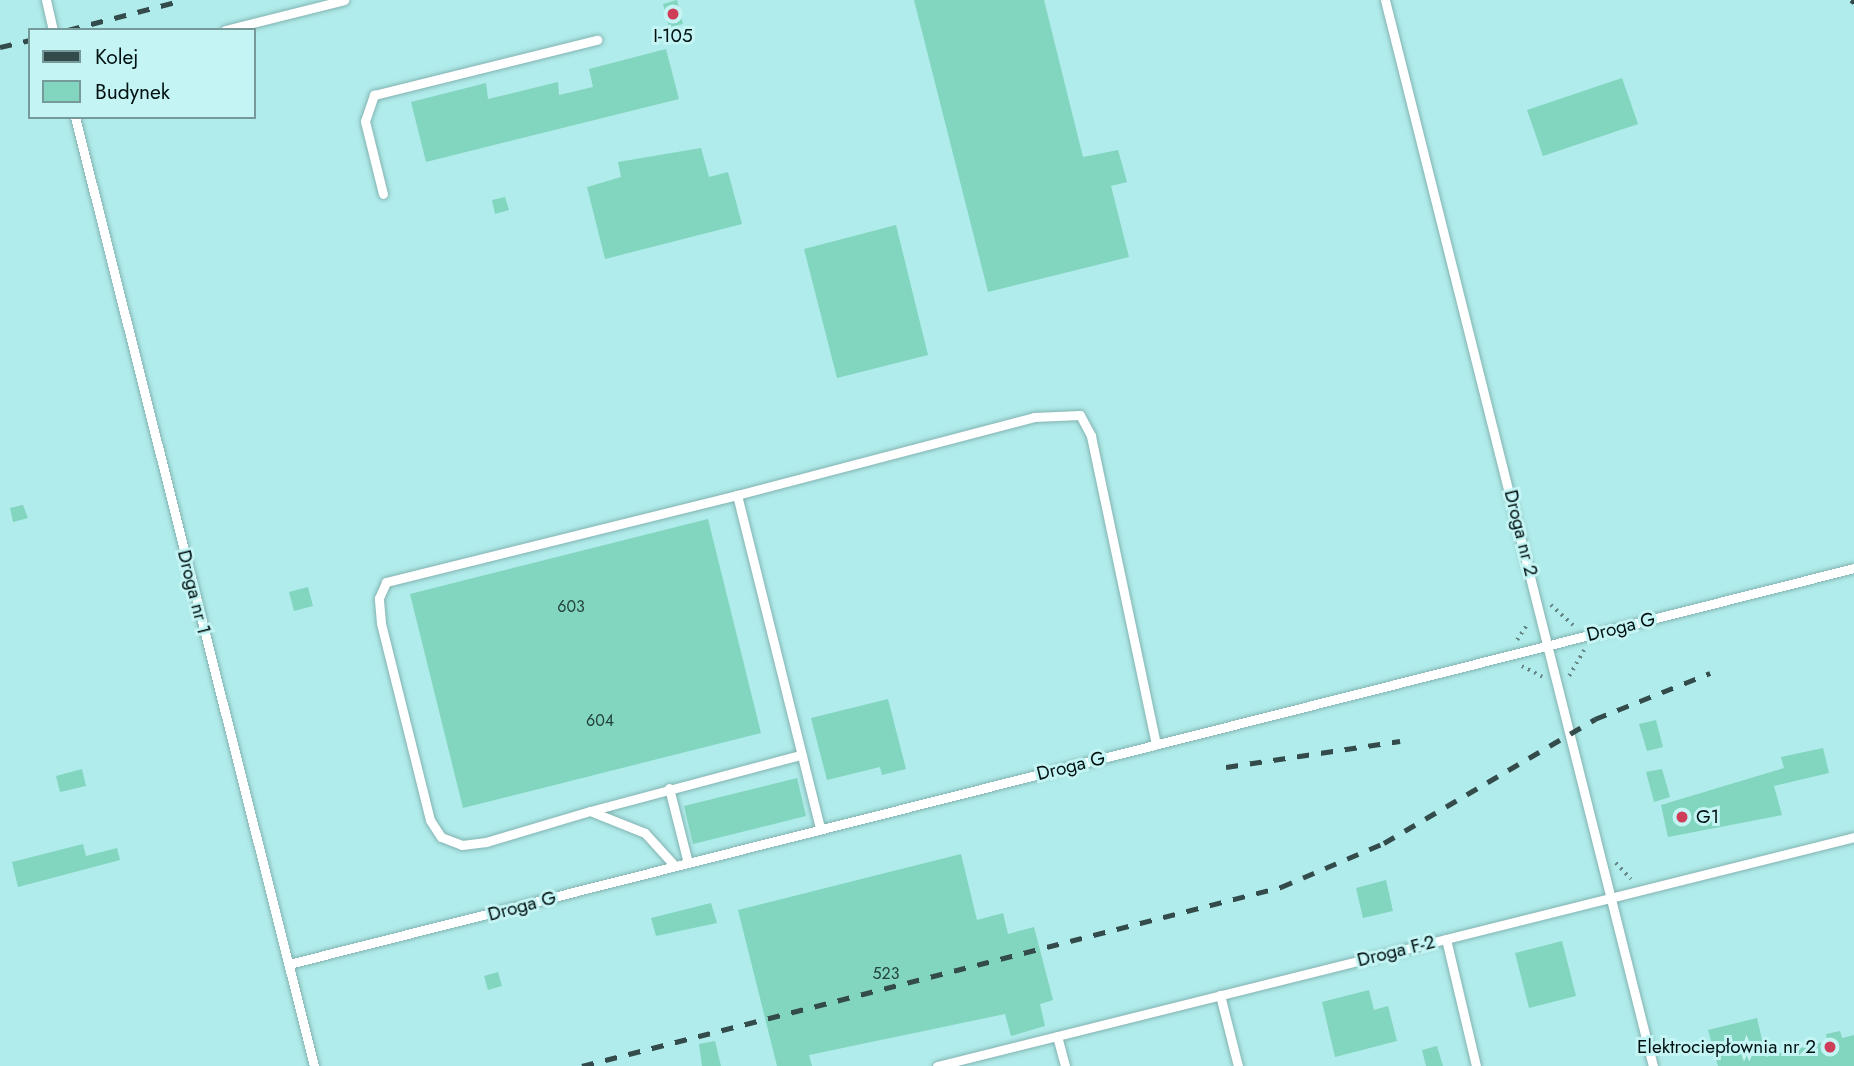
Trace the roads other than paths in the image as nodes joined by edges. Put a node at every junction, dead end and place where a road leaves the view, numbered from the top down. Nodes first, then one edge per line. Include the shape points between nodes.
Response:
1 (46, 0) edge
2 (344, 0) edge
3 (1385, 0) edge
4 (53, 28) edge
5 (233, 28) edge
6 (597, 40) dead end
7 (75, 119) edge
8 (383, 194) dead end
9 (737, 495) junction
10 (1854, 568) edge
11 (1549, 645) junction
12 (1156, 744) junction
13 (801, 755) junction
14 (669, 788) junction
15 (590, 811) junction
16 (820, 830) junction
17 (1854, 837) edge
18 (688, 863) junction
19 (675, 866) junction
20 (1611, 898) junction
21 (1446, 939) junction
22 (289, 964) junction
23 (1220, 995) junction
24 (1057, 1036) junction
25 (314, 1066) edge
26 (937, 1066) edge
27 (1065, 1066) edge
28 (1238, 1066) edge
29 (1476, 1066) edge
30 (1653, 1066) edge

1 - 4 lane
2 - 5 lane
3 - 11 lane, Droga nr 2
6 - 8 lane via 374,95 365,121
7 - 22 lane, Droga nr 1
9 - 12 lane via 1034,417 1080,415 1091,436
9 - 13 lane
9 - 15 lane via 386,582 379,598 381,623 430,820 441,837 461,845 486,842
10 - 11 lane, Droga G
11 - 12 lane, Droga G
11 - 20 lane, Droga nr 2
12 - 16 lane, Droga G
13 - 14 lane
13 - 16 lane
14 - 15 lane
14 - 18 lane
15 - 19 lane via 645,833
16 - 18 lane, Droga G
17 - 20 lane, Droga F-2
18 - 19 lane, Droga G
19 - 22 lane, Droga G
20 - 21 lane, Droga F-2
20 - 30 lane, Droga nr 2
21 - 23 lane, Droga F-2
21 - 29 lane
22 - 25 lane, Droga nr 1
23 - 24 lane, Droga F-2
23 - 28 lane
24 - 26 lane, Droga F-2
24 - 27 lane

